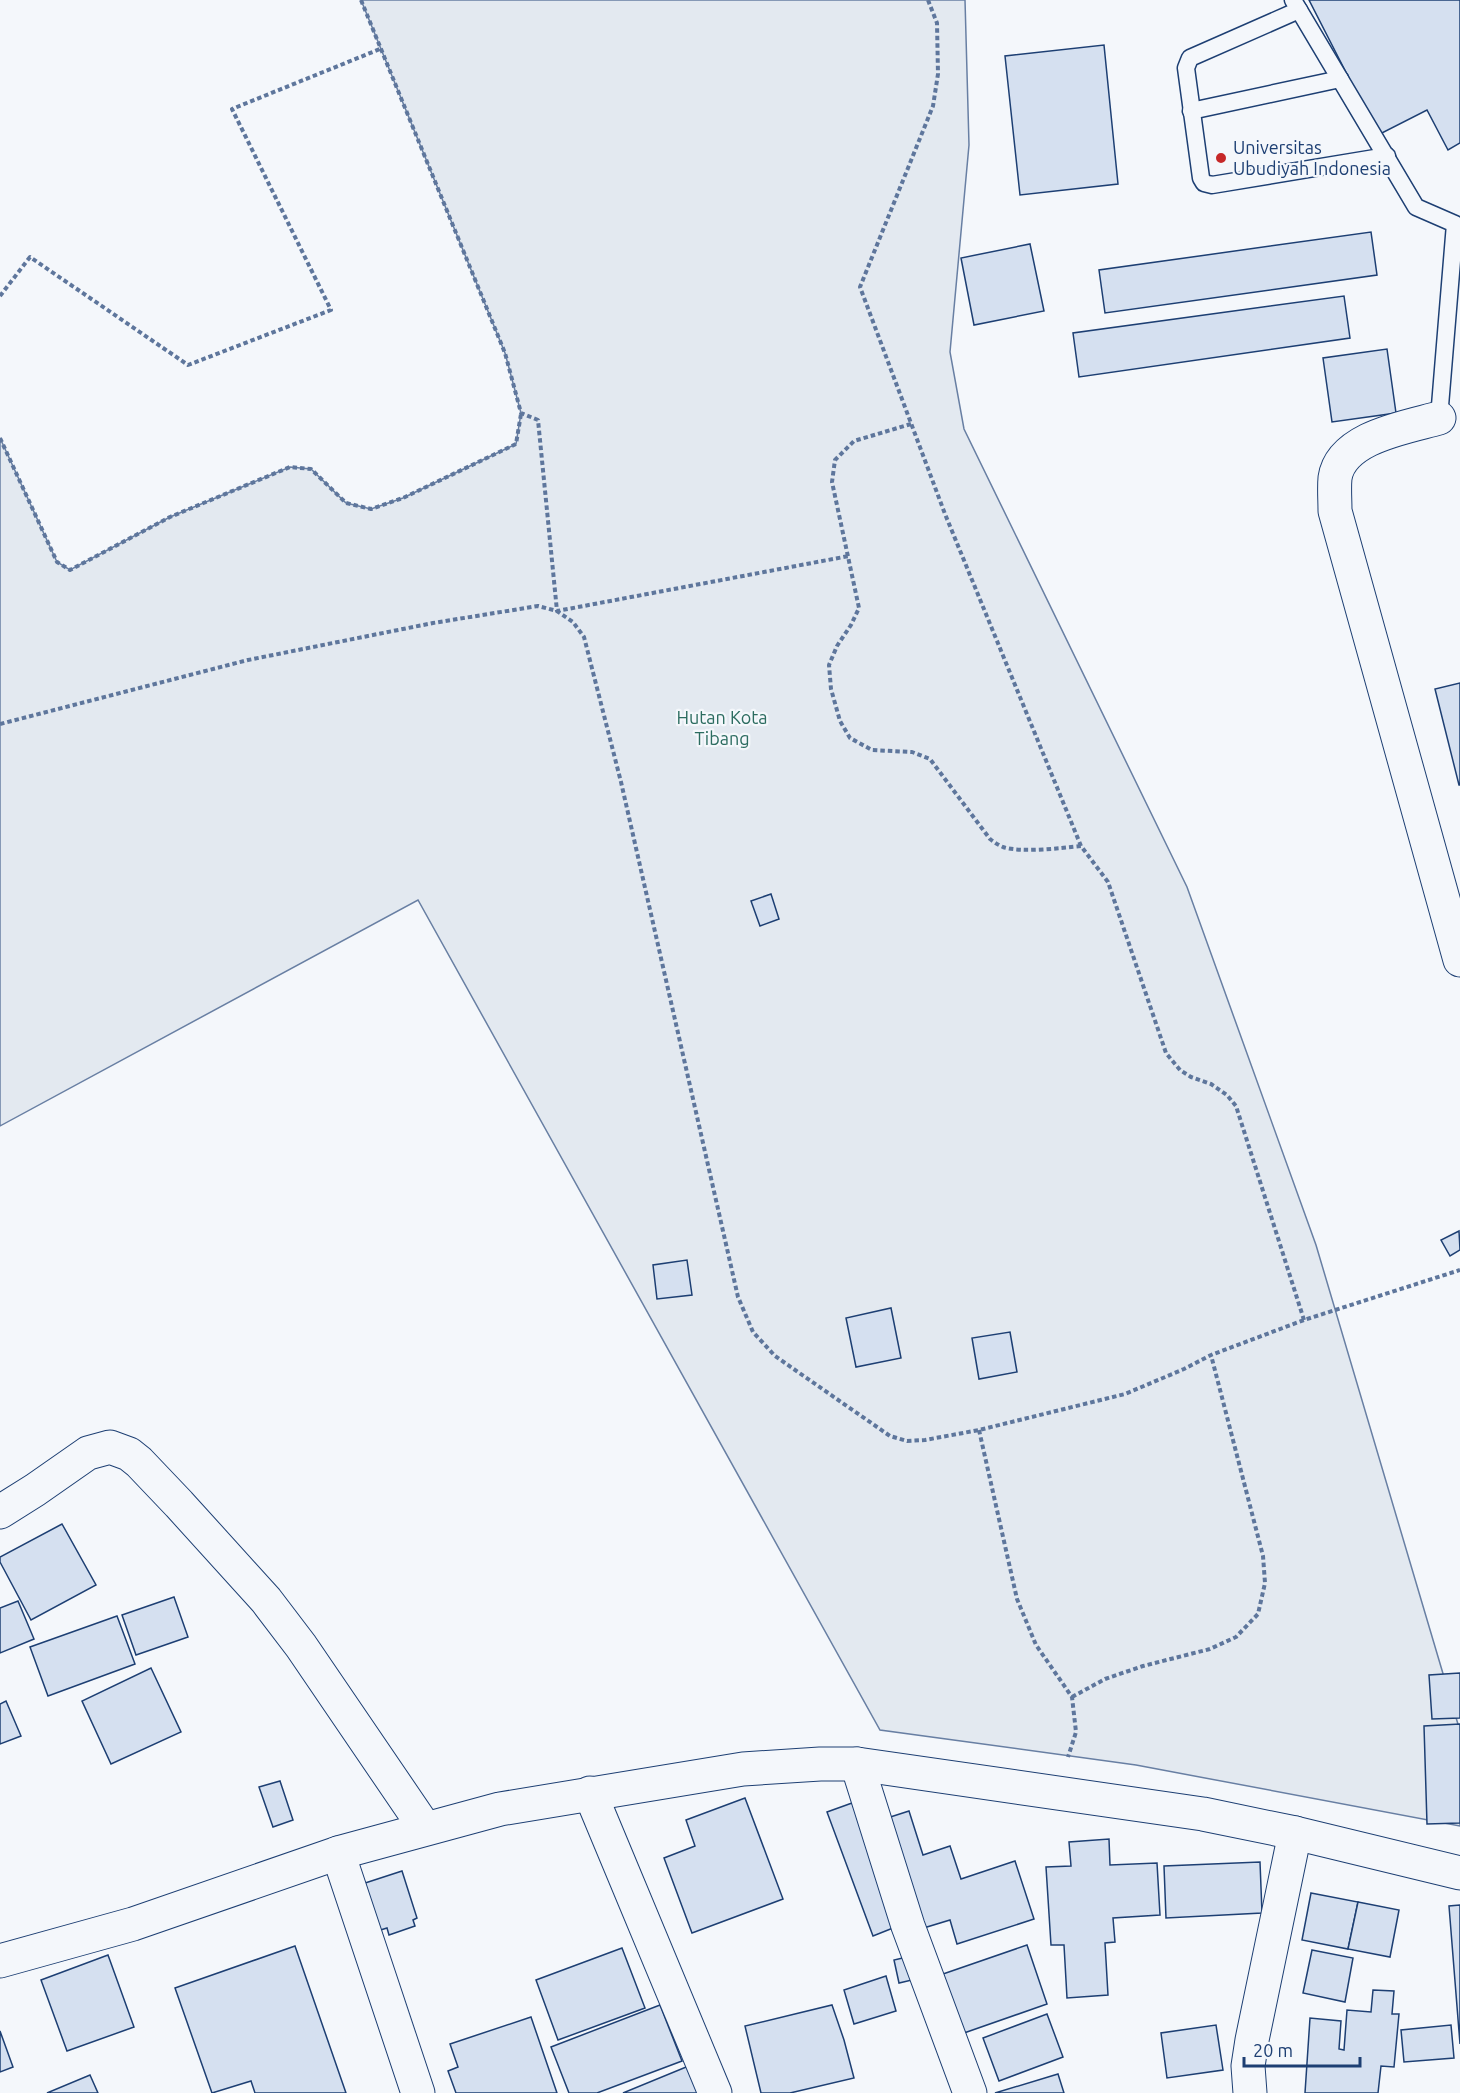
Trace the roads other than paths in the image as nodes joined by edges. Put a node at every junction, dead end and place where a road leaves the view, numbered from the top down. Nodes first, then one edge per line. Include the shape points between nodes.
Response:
1 (1296, 5) edge
2 (1340, 79) junction
3 (1191, 111) junction
4 (1387, 156) junction
5 (1458, 222) edge
6 (1439, 418) joint
7 (1460, 960) edge
8 (0, 1512) edge
9 (857, 1764) junction
10 (590, 1793) junction
11 (425, 1828) junction
12 (1295, 1833) junction
13 (338, 1853) junction
14 (1460, 1873) edge
15 (0, 1961) edge
16 (418, 2093) edge
17 (715, 2093) edge
18 (970, 2093) edge
19 (1250, 2093) edge

1 - 2 lane
1 - 3 lane via 1190,58 1186,68
2 - 3 lane
2 - 4 lane
3 - 4 lane via 1201,178 1212,185
4 - 5 lane via 1416,207
5 - 6 lane
6 - 7 street via 1361,443 1344,457 1335,476 1335,511
8 - 11 street via 88,1453 110,1447 129,1454 266,1600
9 - 10 street via 743,1769
9 - 12 street via 1203,1814
9 - 18 street via 908,1926
10 - 11 street via 500,1809
10 - 17 street
11 - 13 street
12 - 14 street
12 - 19 street via 1252,2040 1248,2066
13 - 15 street via 134,1924
13 - 16 street

